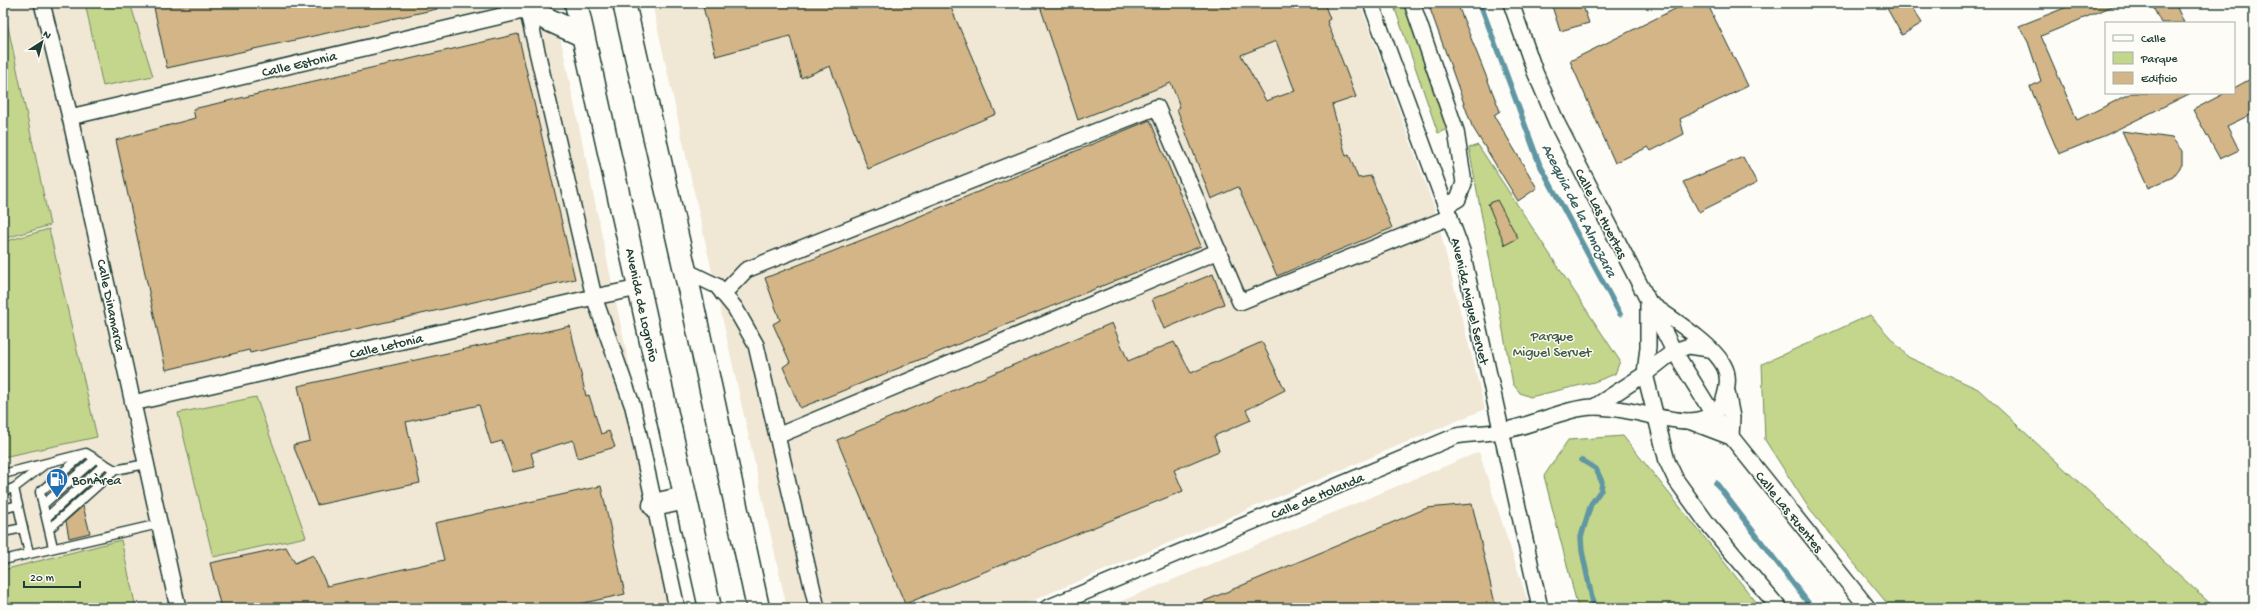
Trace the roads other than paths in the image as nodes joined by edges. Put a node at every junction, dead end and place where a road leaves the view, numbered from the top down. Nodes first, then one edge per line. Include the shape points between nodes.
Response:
1 (42, 3) edge
2 (576, 3) edge
3 (624, 3) edge
4 (1371, 3) edge
5 (1412, 3) edge
6 (1511, 3) edge
7 (530, 5) edge
8 (582, 35) junction
9 (70, 117) junction
10 (1448, 212) junction
11 (1219, 252) junction
12 (686, 271) junction
13 (640, 288) junction
14 (723, 294) junction
15 (594, 297) junction
16 (1648, 302) junction
17 (1710, 349) junction
18 (1674, 351) junction
19 (1645, 374) junction
20 (1727, 392) junction
21 (133, 403) junction
22 (1594, 407) junction
23 (1713, 414) junction
24 (1654, 416) junction
25 (1682, 420) junction
26 (1501, 431) junction
27 (777, 436) junction
28 (1731, 438) junction
29 (1662, 446) junction
30 (86, 453) junction
31 (95, 459) junction
32 (46, 463) junction
33 (105, 464) junction
34 (146, 464) junction
35 (115, 470) junction
36 (3, 474) edge
37 (14, 488) junction
38 (3, 491) edge
39 (685, 498) junction
40 (44, 504) junction
41 (18, 505) junction
42 (654, 505) junction
43 (3, 509) edge
44 (47, 517) junction
45 (159, 524) junction
46 (23, 528) junction
47 (50, 529) junction
48 (3, 532) edge
49 (53, 547) junction
50 (29, 553) junction
51 (3, 560) edge
52 (178, 608) edge
53 (677, 608) edge
54 (710, 608) edge
55 (758, 608) edge
56 (817, 608) edge
57 (1047, 608) edge
58 (1540, 608) edge
59 (1779, 608) edge
60 (1868, 608) edge

1 - 9 street, Calle Dinamarca
2 - 8 highway, Avenida de Logroño
3 - 12 highway
4 - 10 street, Avenida Miguel Servet
5 - 10 street via 1456,130 1464,183 1458,199
6 - 16 street, Calle Las Huertas via 1535,72 1557,123
7 - 8 highway
7 - 9 street, Calle Estonia
7 - 15 street
8 - 13 highway, Avenida de Logroño
9 - 21 street, Calle Dinamarca
10 - 11 street via 1240,302
10 - 26 street, Avenida Miguel Servet via 1462,251
11 - 14 street via 1157,107 746,270
11 - 27 street
12 - 14 street via 717,286
12 - 55 highway
13 - 15 street, Calle Letonia
13 - 39 highway, Avenida de Logroño
14 - 27 street via 735,308 756,345
15 - 21 street, Calle Letonia
15 - 42 street via 632,407
16 - 17 street
16 - 18 street, Calle Las Huertas
16 - 19 street
17 - 18 street via 1689,346
17 - 20 street via 1724,367
18 - 19 street, Calle de Holanda
18 - 23 street, Calle Las Huertas
19 - 22 street, Calle de Holanda
19 - 24 street
20 - 23 street via 1722,404
20 - 28 street via 1732,417
21 - 34 street, Calle Dinamarca
22 - 24 street, Calle de Holanda via 1636,411
22 - 26 street, Calle de Holanda
23 - 25 street via 1705,418
23 - 28 street, Calle Las Fuentes
24 - 25 street, Calle de Holanda
24 - 29 street
25 - 28 street
25 - 29 street
26 - 57 street, Calle de Holanda via 1456,436
26 - 58 street, Avenida Miguel Servet
27 - 56 street
28 - 60 street, Calle Las Fuentes
29 - 59 street via 1676,480 1707,523
30 - 31 lane
30 - 32 lane
30 - 40 lane via 40,492
31 - 33 lane
31 - 40 lane
32 - 36 lane
32 - 37 lane
33 - 35 lane
33 - 44 lane
34 - 35 lane
34 - 45 street, Calle Dinamarca
35 - 47 lane
37 - 38 lane
37 - 41 lane
39 - 42 highway
39 - 54 highway, Avenida de Logroño
40 - 44 lane
41 - 43 lane
41 - 46 lane
42 - 53 street
44 - 47 lane
45 - 49 lane
45 - 52 street, Calle Dinamarca
46 - 48 lane
46 - 50 lane
47 - 49 lane
49 - 50 lane
50 - 51 lane

